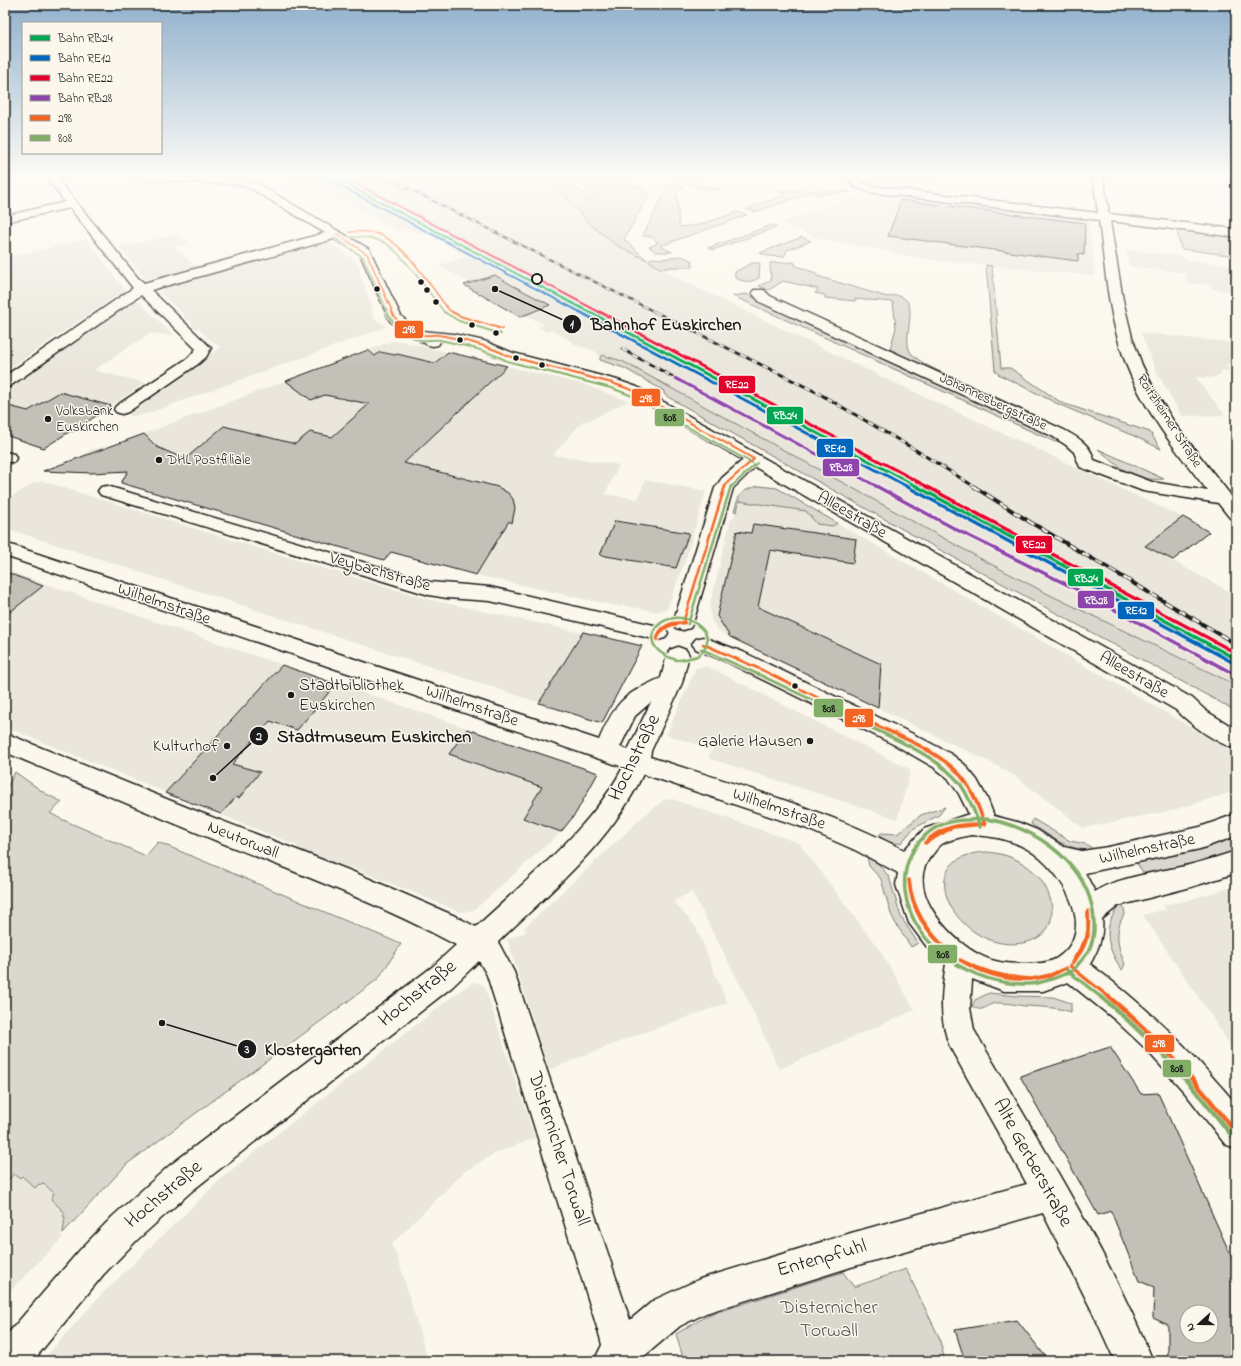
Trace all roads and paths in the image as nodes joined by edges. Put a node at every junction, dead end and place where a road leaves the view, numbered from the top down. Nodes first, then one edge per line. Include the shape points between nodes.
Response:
1 (100, 240) edge
2 (316, 240) edge
3 (346, 240) edge
4 (1108, 240) edge
5 (142, 288) junction
6 (759, 293) dead end
7 (5, 383) edge
8 (122, 409) dead end
9 (754, 459) junction
10 (107, 491) dead end
11 (1224, 499) junction
12 (1236, 514) edge
13 (5, 549) edge
14 (683, 622) junction
15 (658, 633) junction
16 (703, 644) junction
17 (678, 655) junction
18 (671, 683) junction
19 (1184, 704) junction
20 (1236, 726) edge
21 (1236, 740) edge
22 (5, 742) edge
23 (606, 751) junction
24 (637, 762) junction
25 (985, 825) junction
26 (1236, 825) edge
27 (1057, 857) junction
28 (1236, 862) edge
29 (911, 867) junction
30 (1090, 913) junction
31 (479, 943) junction
32 (961, 961) junction
33 (1070, 966) junction
34 (1236, 1132) edge
35 (1051, 1194) junction
36 (620, 1357) edge
37 (9, 1361) edge
38 (1134, 1361) edge

1 - 5 street via 133,281
2 - 5 street
3 - 9 street, Alleestraße via 367,254 395,318 406,328 434,342 496,358 508,356 632,390
4 - 11 street, Roitzheimer Straße via 1118,306 1137,373 1174,434
5 - 7 street
5 - 8 street via 204,348 193,361
6 - 11 street, Johannesbergstraße via 765,299 1058,433 1082,449 1086,463 1148,486
9 - 14 street via 724,488
9 - 19 street, Alleestraße
10 - 15 street, Veybachstraße via 430,588 490,594
11 - 12 street, Roitzheimer Straße
13 - 23 street, Wilhelmstraße
14 - 15 street via 667,624
14 - 16 street via 702,633
15 - 17 street via 658,644 663,650
16 - 17 street via 694,653
16 - 25 street via 905,740 943,761 956,771 968,787
17 - 18 street, Hochstraße
18 - 23 street, Hochstraße via 631,704
18 - 24 street, Hochstraße via 639,752
19 - 20 street, Alleestraße via 1205,709
19 - 21 street, Alleestraße via 1207,723
22 - 31 street, Neutorwall via 342,879
23 - 24 street, Wilhelmstraße
24 - 29 street, Wilhelmstraße via 813,820 864,842
24 - 31 street, Hochstraße via 625,787 587,837
25 - 27 street via 1022,834
25 - 29 street via 959,826 937,833 920,847
26 - 27 street, Wilhelmstraße via 1200,838 1108,858 1082,862
27 - 30 street via 1075,878
28 - 30 street, Wilhelmstraße via 1123,892 1109,897
29 - 32 street via 910,890 918,916 936,940
30 - 33 street via 1085,948
31 - 36 street, Disternicher Torwall via 490,953 500,972
31 - 37 street, Hochstraße via 442,976 181,1178 92,1263
32 - 33 street via 990,974 1020,980 1048,977
32 - 35 street, Alte Gerberstraße via 954,998 961,1037
33 - 34 street via 1112,998 1154,1036 1200,1086
35 - 36 street, Entenpfuhl via 851,1250 700,1297 667,1313
35 - 38 street, Alte Gerberstraße via 1107,1302

